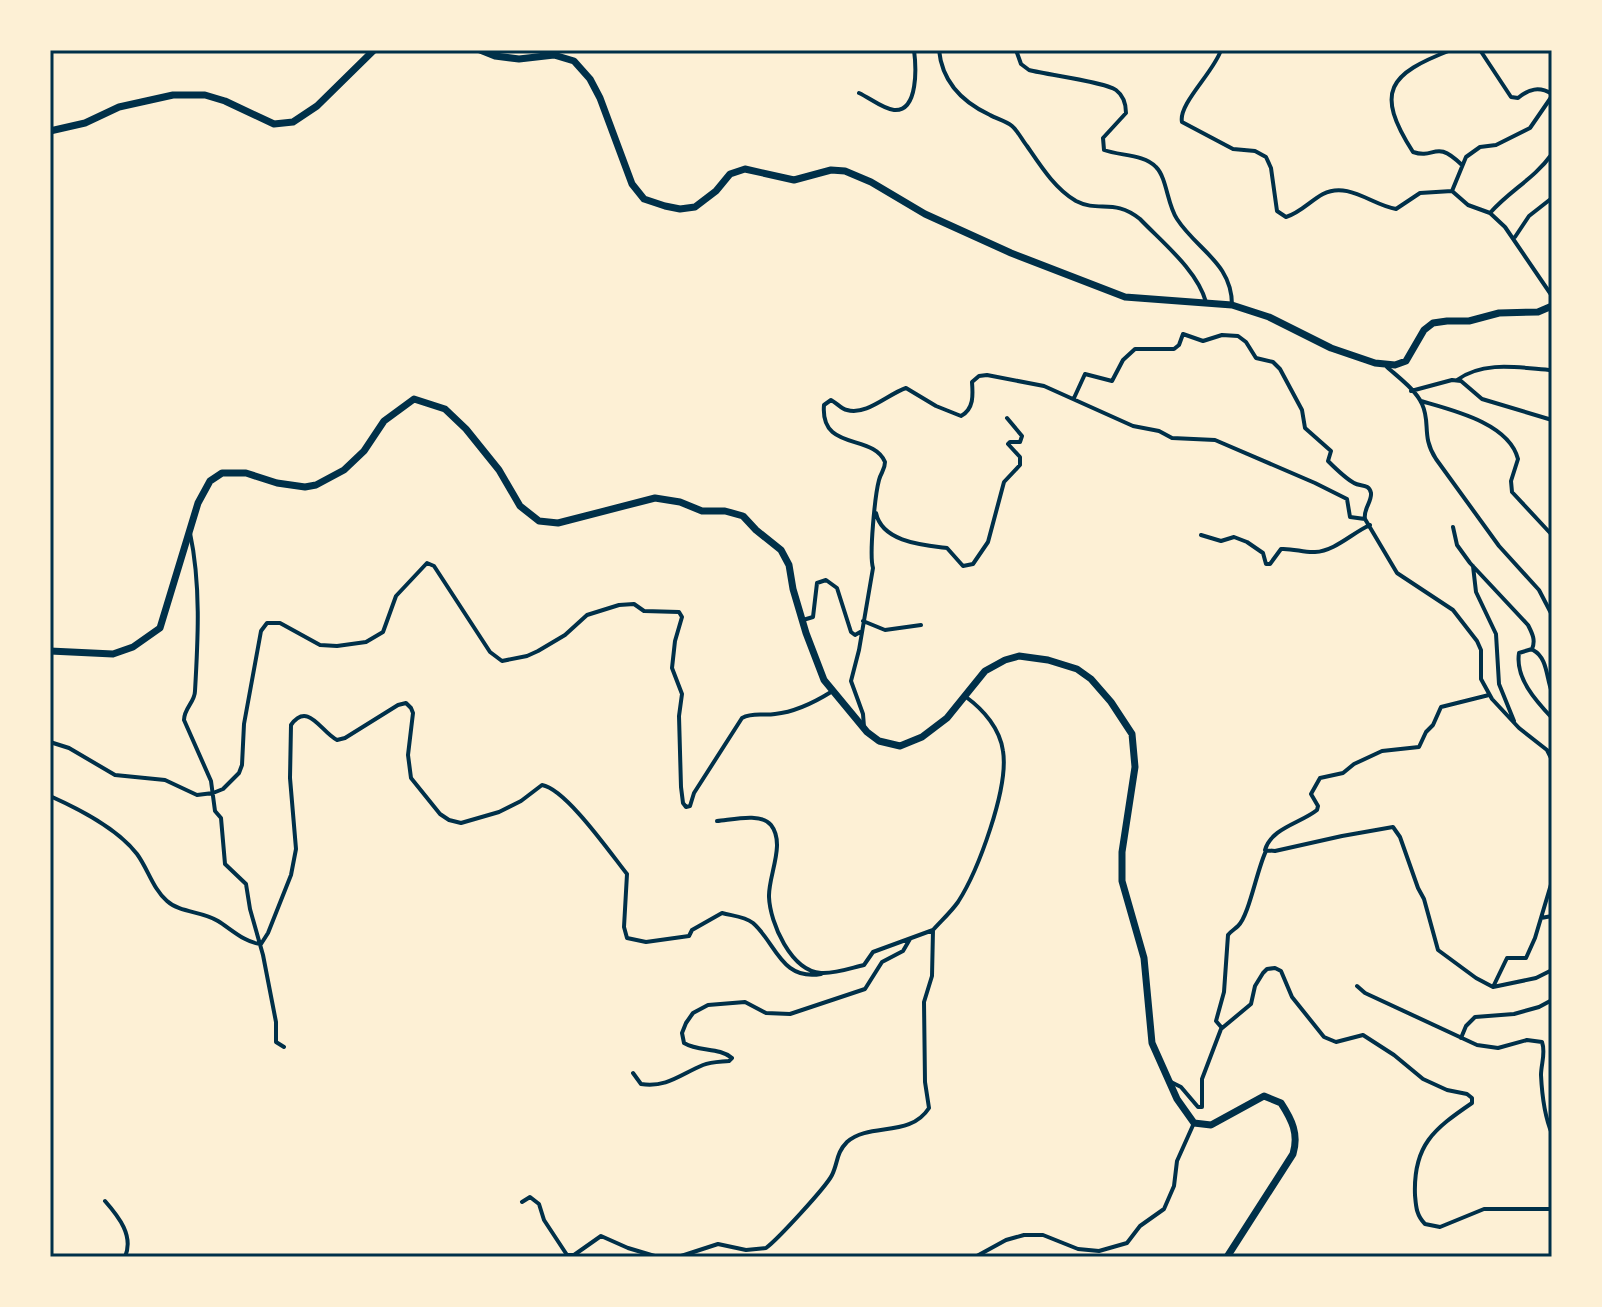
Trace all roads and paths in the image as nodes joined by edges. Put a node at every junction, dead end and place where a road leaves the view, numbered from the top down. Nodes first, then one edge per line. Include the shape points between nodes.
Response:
1 (374, 50) edge
2 (480, 50) edge
3 (914, 50) edge
4 (939, 50) edge
5 (1016, 50) edge
6 (1221, 50) edge
7 (1451, 50) edge
8 (1480, 50) edge
9 (859, 93) dead end
10 (1552, 95) edge
11 (50, 131) edge
12 (1552, 154) edge
13 (1462, 165) junction
14 (1452, 191) junction
15 (1552, 198) edge
16 (1490, 213) junction
17 (1515, 237) junction
18 (1552, 296) edge
19 (1206, 302) junction
20 (1232, 305) junction
21 (1552, 306) edge
22 (1384, 364) junction
23 (1552, 370) edge
24 (1457, 380) junction
25 (1411, 391) junction
26 (1074, 398) junction
27 (1421, 401) junction
28 (1007, 418) dead end
29 (1552, 420) edge
30 (876, 511) junction
31 (1365, 519) junction
32 (1370, 525) junction
33 (1453, 527) dead end
34 (189, 531) junction
35 (1201, 535) dead end
36 (1552, 535) edge
37 (1470, 563) junction
38 (1552, 615) edge
39 (803, 620) junction
40 (863, 621) junction
41 (921, 625) dead end
42 (862, 631) junction
43 (1532, 649) junction
44 (50, 651) edge
45 (831, 692) junction
46 (1552, 692) edge
47 (1489, 695) junction
48 (964, 696) junction
49 (1552, 718) edge
50 (1515, 723) junction
51 (864, 729) junction
52 (50, 742) edge
53 (1549, 748) edge
54 (1552, 760) edge
55 (213, 793) junction
56 (50, 796) edge
57 (717, 821) dead end
58 (1266, 851) junction
59 (1552, 881) edge
60 (1550, 895) edge
61 (1552, 916) edge
62 (1541, 918) junction
63 (933, 930) junction
64 (910, 939) junction
65 (261, 944) junction
66 (1552, 970) edge
67 (821, 974) junction
68 (1357, 986) dead end
69 (1493, 987) junction
70 (1552, 1000) edge
71 (1222, 1028) junction
72 (1461, 1038) junction
73 (284, 1047) dead end
74 (633, 1073) dead end
75 (1169, 1081) junction
76 (1194, 1123) junction
77 (1552, 1134) edge
78 (105, 1201) dead end
79 (522, 1202) dead end
80 (1552, 1209) edge
81 (125, 1257) edge
82 (658, 1257) edge
83 (678, 1257) edge
84 (975, 1257) edge
85 (1227, 1257) edge

1 - 11 main road via 293,122 274,124 205,95 173,95
2 - 19 main road via 519,59 554,55 574,61 590,79 632,184 644,199 680,209 695,207 730,174 745,169 794,180 845,171 1011,253 1125,297
3 - 9 street via 914,86 906,106 890,109
4 - 19 street via 945,73 962,97 1014,128 1073,199 1115,206 1140,219 1192,276
5 - 20 street via 1029,70 1120,93 1126,113 1103,138 1104,150 1158,168 1178,220 1222,267
6 - 14 street via 1182,110 1182,122 1233,149 1266,157 1281,216 1290,217 1334,190 1396,209 1420,193
7 - 13 street via 1404,73 1391,97 1391,109 1413,152 1445,151
8 - 10 street via 1511,97 1526,90
10 - 13 street via 1530,128 1480,147
12 - 16 street
13 - 14 street
14 - 16 street via 1468,205
15 - 17 street via 1529,216
16 - 17 street
17 - 18 street
19 - 20 main road
20 - 22 main road via 1331,348
21 - 22 main road via 1433,323 1406,361
22 - 25 street
23 - 24 street via 1488,368
24 - 25 street
24 - 29 street via 1482,399
25 - 27 street
26 - 30 street via 987,375 972,382 973,398 961,416 906,388 857,411 826,402 825,420 834,433 883,457
26 - 31 street via 1133,426 1178,439 1215,440 1347,499 1350,517
26 - 31 street via 1085,374 1112,381 1135,349 1174,349 1183,334 1203,341 1238,336 1256,358 1275,363 1286,376 1305,428 1331,451 1328,461 1370,490
27 - 36 street via 1470,416 1505,437 1518,459 1512,492
27 - 38 street via 1428,446 1499,546 1539,590
28 - 30 street via 1022,436 1020,442 1008,444 1020,465 1004,482 988,542 973,564 963,566 947,548 923,546 886,532
30 - 40 street
31 - 32 street
32 - 35 street via 1313,553 1281,549 1270,564 1247,542
32 - 47 street via 1393,569 1453,610 1477,641 1481,679
33 - 37 street via 1457,545
34 - 39 main road via 210,481 222,473 316,485 344,470 384,421 414,399 445,409 466,429 520,506 539,521 558,523 655,498 743,516 781,550
34 - 44 main road via 160,628 113,654
34 - 55 street via 196,589 196,693 184,720
37 - 43 street via 1528,625
37 - 50 street via 1476,592 1496,634 1498,678
39 - 42 street via 813,617 817,583 826,580 837,588 851,632
39 - 45 main road
40 - 41 street via 885,630
40 - 42 street
42 - 51 street via 851,681
43 - 46 street via 1545,665
43 - 49 street via 1518,654 1521,674
45 - 51 main road
45 - 55 street via 794,710 742,718 686,807 681,787 682,694 672,668 681,614 619,605 587,615 538,651 502,661 485,646 434,566 427,563 396,596 383,632 366,642 320,645 280,623 267,623 261,631 244,724 242,765 235,779
47 - 50 street
47 - 58 street via 1441,707 1419,747 1382,751 1343,773 1320,778 1311,794 1317,810 1274,836
48 - 51 main road via 947,718 908,744 889,745
48 - 63 street via 998,735 1002,781 986,843 958,902
48 - 75 main road via 985,671 1005,660 1019,656 1061,663 1091,679 1132,734 1135,767 1122,881 1144,958 1152,1043
50 - 53 street
52 - 55 street via 115,775 165,780 190,793
53 - 54 street
55 - 65 street via 225,864 246,884
56 - 65 street via 124,840 172,905 215,918 251,943
57 - 67 street via 755,818 773,827 771,915 784,946
58 - 69 street via 1393,827 1424,899 1438,950
58 - 71 street via 1248,912 1228,935 1216,1021
59 - 60 street
60 - 62 street
61 - 62 street
62 - 69 street via 1526,958 1507,958
63 - 64 street
63 - 83 street via 932,976 924,1002 927,1112 909,1125 849,1141 836,1156 831,1177 766,1248 718,1244
64 - 67 street via 873,952 864,965
64 - 74 street via 903,951 882,962 865,989 812,1008 773,1014 745,1002 708,1005 693,1013 682,1033 684,1043 728,1054 729,1061 703,1065 658,1085 641,1084
65 - 67 street via 291,875 296,849 291,725 296,718 311,716 337,740 406,703 413,713 411,778 440,814 455,823 475,820 521,801 542,785 554,788 627,874 627,938 646,942 689,936 722,913 754,924 794,969
65 - 73 street via 276,1042
66 - 69 street
68 - 72 street
70 - 72 street via 1514,1014 1475,1017
71 - 75 street via 1202,1079 1202,1107
71 - 80 street via 1251,1004 1264,971 1279,970 1292,997 1327,1039 1363,1035 1423,1079 1472,1098 1418,1154 1416,1207 1425,1224 1440,1227 1484,1209
72 - 77 street via 1498,1048 1527,1040 1542,1042 1542,1101
75 - 76 main road
76 - 84 street via 1164,1209 1127,1243 1088,1250 1043,1235 1024,1235
76 - 85 main road via 1211,1125 1264,1096 1281,1103 1295,1130 1293,1154
78 - 81 street via 126,1232
79 - 82 street via 530,1197 539,1204 567,1255 601,1236

